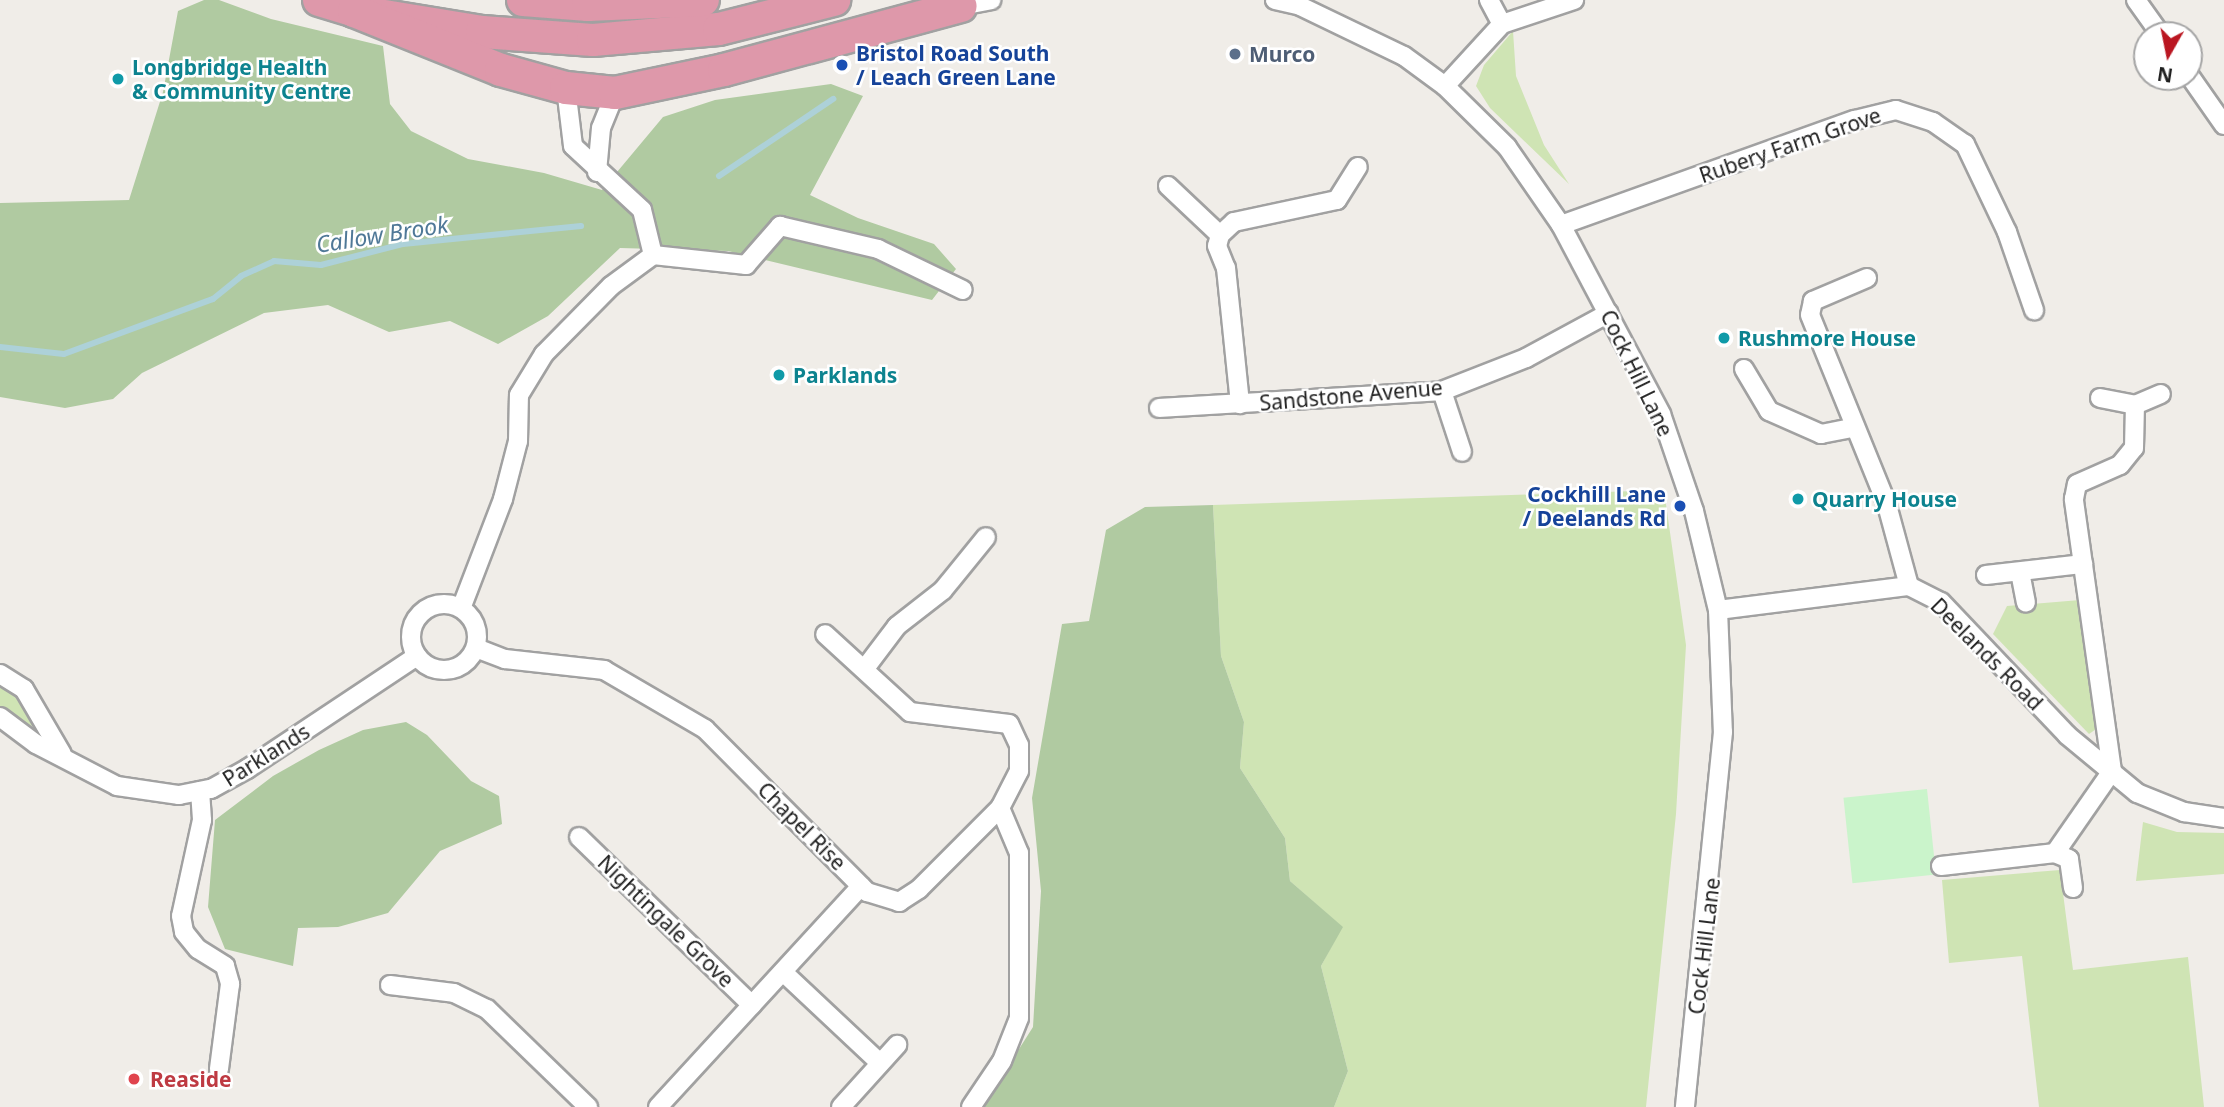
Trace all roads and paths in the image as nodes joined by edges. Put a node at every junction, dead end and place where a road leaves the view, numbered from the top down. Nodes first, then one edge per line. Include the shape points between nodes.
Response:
1 (319, 0) edge
2 (523, 0) edge
3 (703, 0) edge
4 (834, 0) edge
5 (1275, 0) edge
6 (1489, 0) edge
7 (1574, 0) edge
8 (2136, 0) edge
9 (976, 3) edge
10 (354, 11) junction
11 (2151, 21) edge
12 (1503, 24) junction
13 (1446, 86) junction
14 (566, 88) junction
15 (2200, 91) edge
16 (615, 93) junction
17 (2224, 125) edge
18 (1358, 167) dead end
19 (597, 172) junction
20 (1168, 187) dead end
21 (1561, 225) junction
22 (1220, 235) junction
23 (653, 255) junction
24 (1867, 278) dead end
25 (963, 290) dead end
26 (2034, 310) dead end
27 (1609, 313) junction
28 (1744, 369) dead end
29 (1442, 391) junction
30 (2161, 394) dead end
31 (2099, 398) dead end
32 (1240, 404) junction
33 (2135, 405) junction
34 (1159, 408) dead end
35 (1853, 428) junction
36 (1462, 452) dead end
37 (986, 537) dead end
38 (2083, 564) junction
39 (2020, 572) junction
40 (1986, 575) dead end
41 (1909, 586) junction
42 (2026, 602) dead end
43 (462, 606) junction
44 (1718, 610) junction
45 (825, 634) dead end
46 (476, 648) junction
47 (417, 656) junction
48 (866, 667) junction
49 (0, 674) edge
50 (0, 717) edge
51 (62, 754) junction
52 (2112, 771) junction
53 (200, 791) junction
54 (1000, 808) junction
55 (2224, 818) edge
56 (579, 838) dead end
57 (2055, 853) junction
58 (1941, 866) dead end
59 (861, 886) junction
60 (2073, 888) dead end
61 (783, 972) junction
62 (390, 985) dead end
63 (752, 1005) junction
64 (897, 1045) dead end
65 (880, 1063) junction
66 (219, 1069) dead end
67 (588, 1107) edge
68 (658, 1107) edge
69 (841, 1107) edge
70 (971, 1107) edge
71 (1685, 1107) edge

1 - 10 highway
2 - 3 highway via 588,5
4 - 10 highway via 719,29 593,40 482,32
5 - 13 street, Cock Hill Lane via 1370,39
6 - 12 street
7 - 12 street
8 - 11 street
9 - 16 highway via 724,70
10 - 14 highway via 502,70
12 - 13 street
13 - 21 street, Cock Hill Lane via 1507,147
14 - 16 highway
14 - 19 street via 573,146
15 - 17 street
16 - 19 street via 601,128
18 - 22 street via 1337,200 1234,222
19 - 23 street via 642,210
20 - 22 street
21 - 26 street, Rubery Farm Grove via 1855,120 1896,110 1933,122 1965,144 2007,232
21 - 27 street, Cock Hill Lane
22 - 32 street via 1217,246 1226,268
23 - 25 street via 746,265 780,226 878,249
23 - 43 street via 611,286 544,354 519,395 518,440 503,499
24 - 35 street via 1813,301 1810,315 1835,367
27 - 29 street, Sandstone Avenue via 1526,358
27 - 44 street, Cock Hill Lane via 1661,414 1694,511
28 - 35 street via 1769,411 1821,435
29 - 32 street, Sandstone Avenue
29 - 36 street
30 - 33 street
31 - 33 street
32 - 34 street, Sandstone Avenue
33 - 38 street via 2134,448 2120,465 2077,484 2074,517
35 - 41 street via 1887,505
37 - 48 street via 943,590 897,626
38 - 39 street
38 - 52 street
39 - 40 street
39 - 42 street
41 - 44 street, Deelands Road
41 - 52 street, Deelands Road via 1941,602 2067,734
43 - 46 street via 477,630
43 - 47 street via 443,604 417,616 412,644
44 - 71 street, Cock Hill Lane via 1723,733
45 - 48 street
46 - 47 street via 465,664 450,670 435,669
46 - 59 street, Chapel Rise via 505,659 604,670 705,729
47 - 53 street, Parklands via 247,769
48 - 54 street via 910,712 1009,724 1019,745 1018,771
49 - 51 street, Parklands via 24,689
50 - 51 street, Parklands via 36,744
51 - 53 street, Parklands via 117,786 143,793
52 - 55 street, Deelands Road via 2137,793 2184,812
52 - 57 street
53 - 66 street via 202,820 181,916 184,932 198,949 225,966 230,984
54 - 59 street via 919,889 899,901
54 - 70 street via 1019,853 1019,1018 1002,1061
56 - 63 street, Nightingale Grove
57 - 58 street
57 - 60 street via 2069,859
59 - 61 street, Chapel Rise
61 - 63 street, Chapel Rise
61 - 65 street
62 - 67 street via 454,993 487,1009
63 - 68 street, Chapel Rise
64 - 65 street
65 - 69 street

